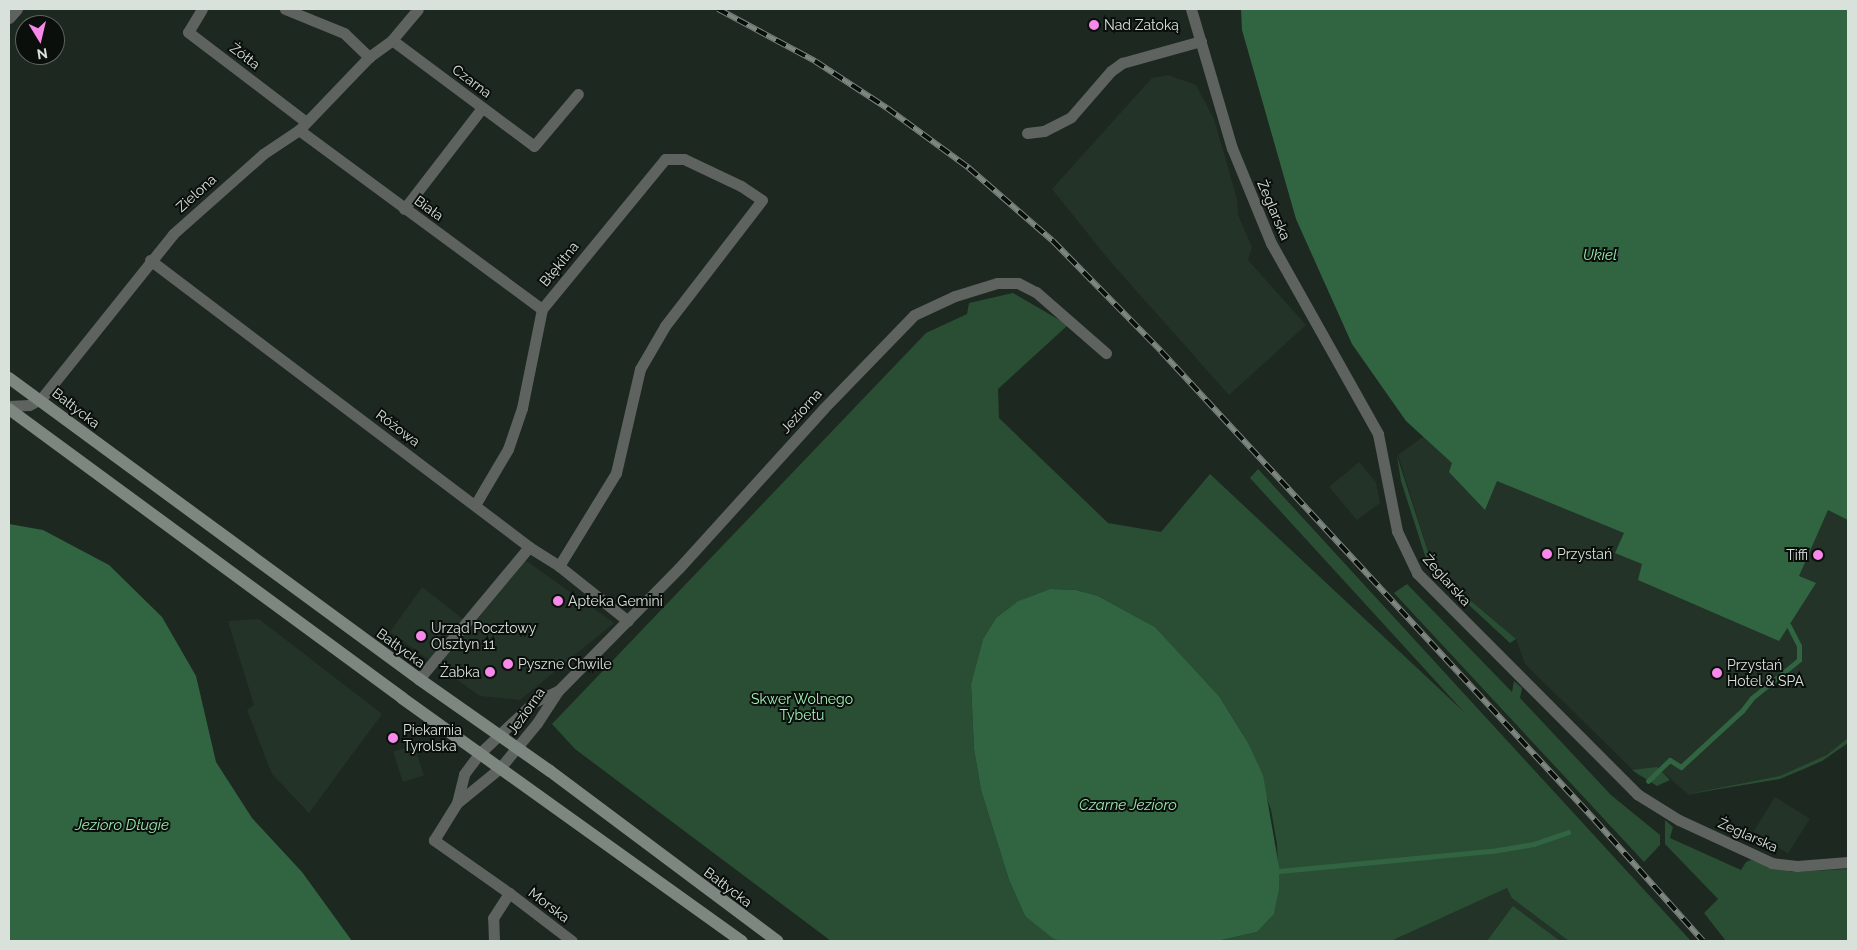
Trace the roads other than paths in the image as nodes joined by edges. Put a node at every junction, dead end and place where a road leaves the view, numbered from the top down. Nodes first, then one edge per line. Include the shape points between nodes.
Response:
1 (16, 9) edge
2 (202, 9) edge
3 (285, 9) edge
4 (418, 9) edge
5 (1191, 9) edge
6 (9, 18) edge
7 (392, 40) junction
8 (1201, 41) junction
9 (368, 57) junction
10 (578, 94) dead end
11 (482, 108) junction
12 (302, 126) junction
13 (1027, 133) dead end
14 (404, 209) junction
15 (150, 260) junction
16 (542, 309) junction
17 (1106, 353) dead end
18 (9, 378) edge
19 (41, 399) junction
20 (9, 408) edge
21 (475, 505) junction
22 (529, 547) junction
23 (560, 566) junction
24 (628, 621) junction
25 (419, 679) junction
26 (558, 691) junction
27 (497, 734) junction
28 (517, 749) junction
29 (480, 754) junction
30 (500, 768) junction
31 (457, 803) junction
32 (1848, 862) edge
33 (508, 894) junction
34 (494, 941) edge
35 (572, 941) edge
36 (742, 941) edge
37 (777, 941) edge

1 - 6 street
2 - 12 street, Żółta via 188,32
3 - 9 street via 344,33
4 - 7 street, Zielona
5 - 8 street, Żeglarska
7 - 9 street, Zielona
7 - 11 street, Czarna
8 - 13 street via 1122,63 1071,117 1044,131
8 - 32 street, Żeglarska via 1232,148 1271,243 1378,434 1397,531 1417,573 1637,794 1679,820 1772,863 1797,866
9 - 12 street, Zielona
10 - 11 street, Czarna via 534,146
11 - 14 street
12 - 14 street, Biała
12 - 15 street, Zielona via 263,154 173,234
14 - 16 street, Biała
15 - 19 street, Zielona
15 - 21 street, Różowa
16 - 21 street, Błękitna via 522,408 508,449
16 - 23 street, Błękitna via 665,160 684,160 704,168 762,200 665,326 640,369 616,473
17 - 24 street, Jeziorna via 1036,292 1018,283 997,283 924,308 894,333
18 - 19 main road, Bałtycka
19 - 20 street via 29,405
19 - 25 main road, Bałtycka
20 - 29 main road
21 - 22 street, Różowa
22 - 23 street, Różowa
22 - 25 street
23 - 24 street, Różowa
24 - 26 street, Jeziorna
25 - 27 main road, Bałtycka
26 - 27 street, Jeziorna via 534,702
26 - 28 street, Jeziorna
27 - 28 main road, Bałtycka
27 - 29 street, Jeziorna
28 - 30 street, Jeziorna
28 - 37 main road, Bałtycka
29 - 30 main road
29 - 31 street, Jeziorna via 464,774
30 - 31 street, Jeziorna
30 - 36 main road
31 - 33 street, Morska via 434,840
33 - 34 street via 493,918
33 - 35 street, Morska

